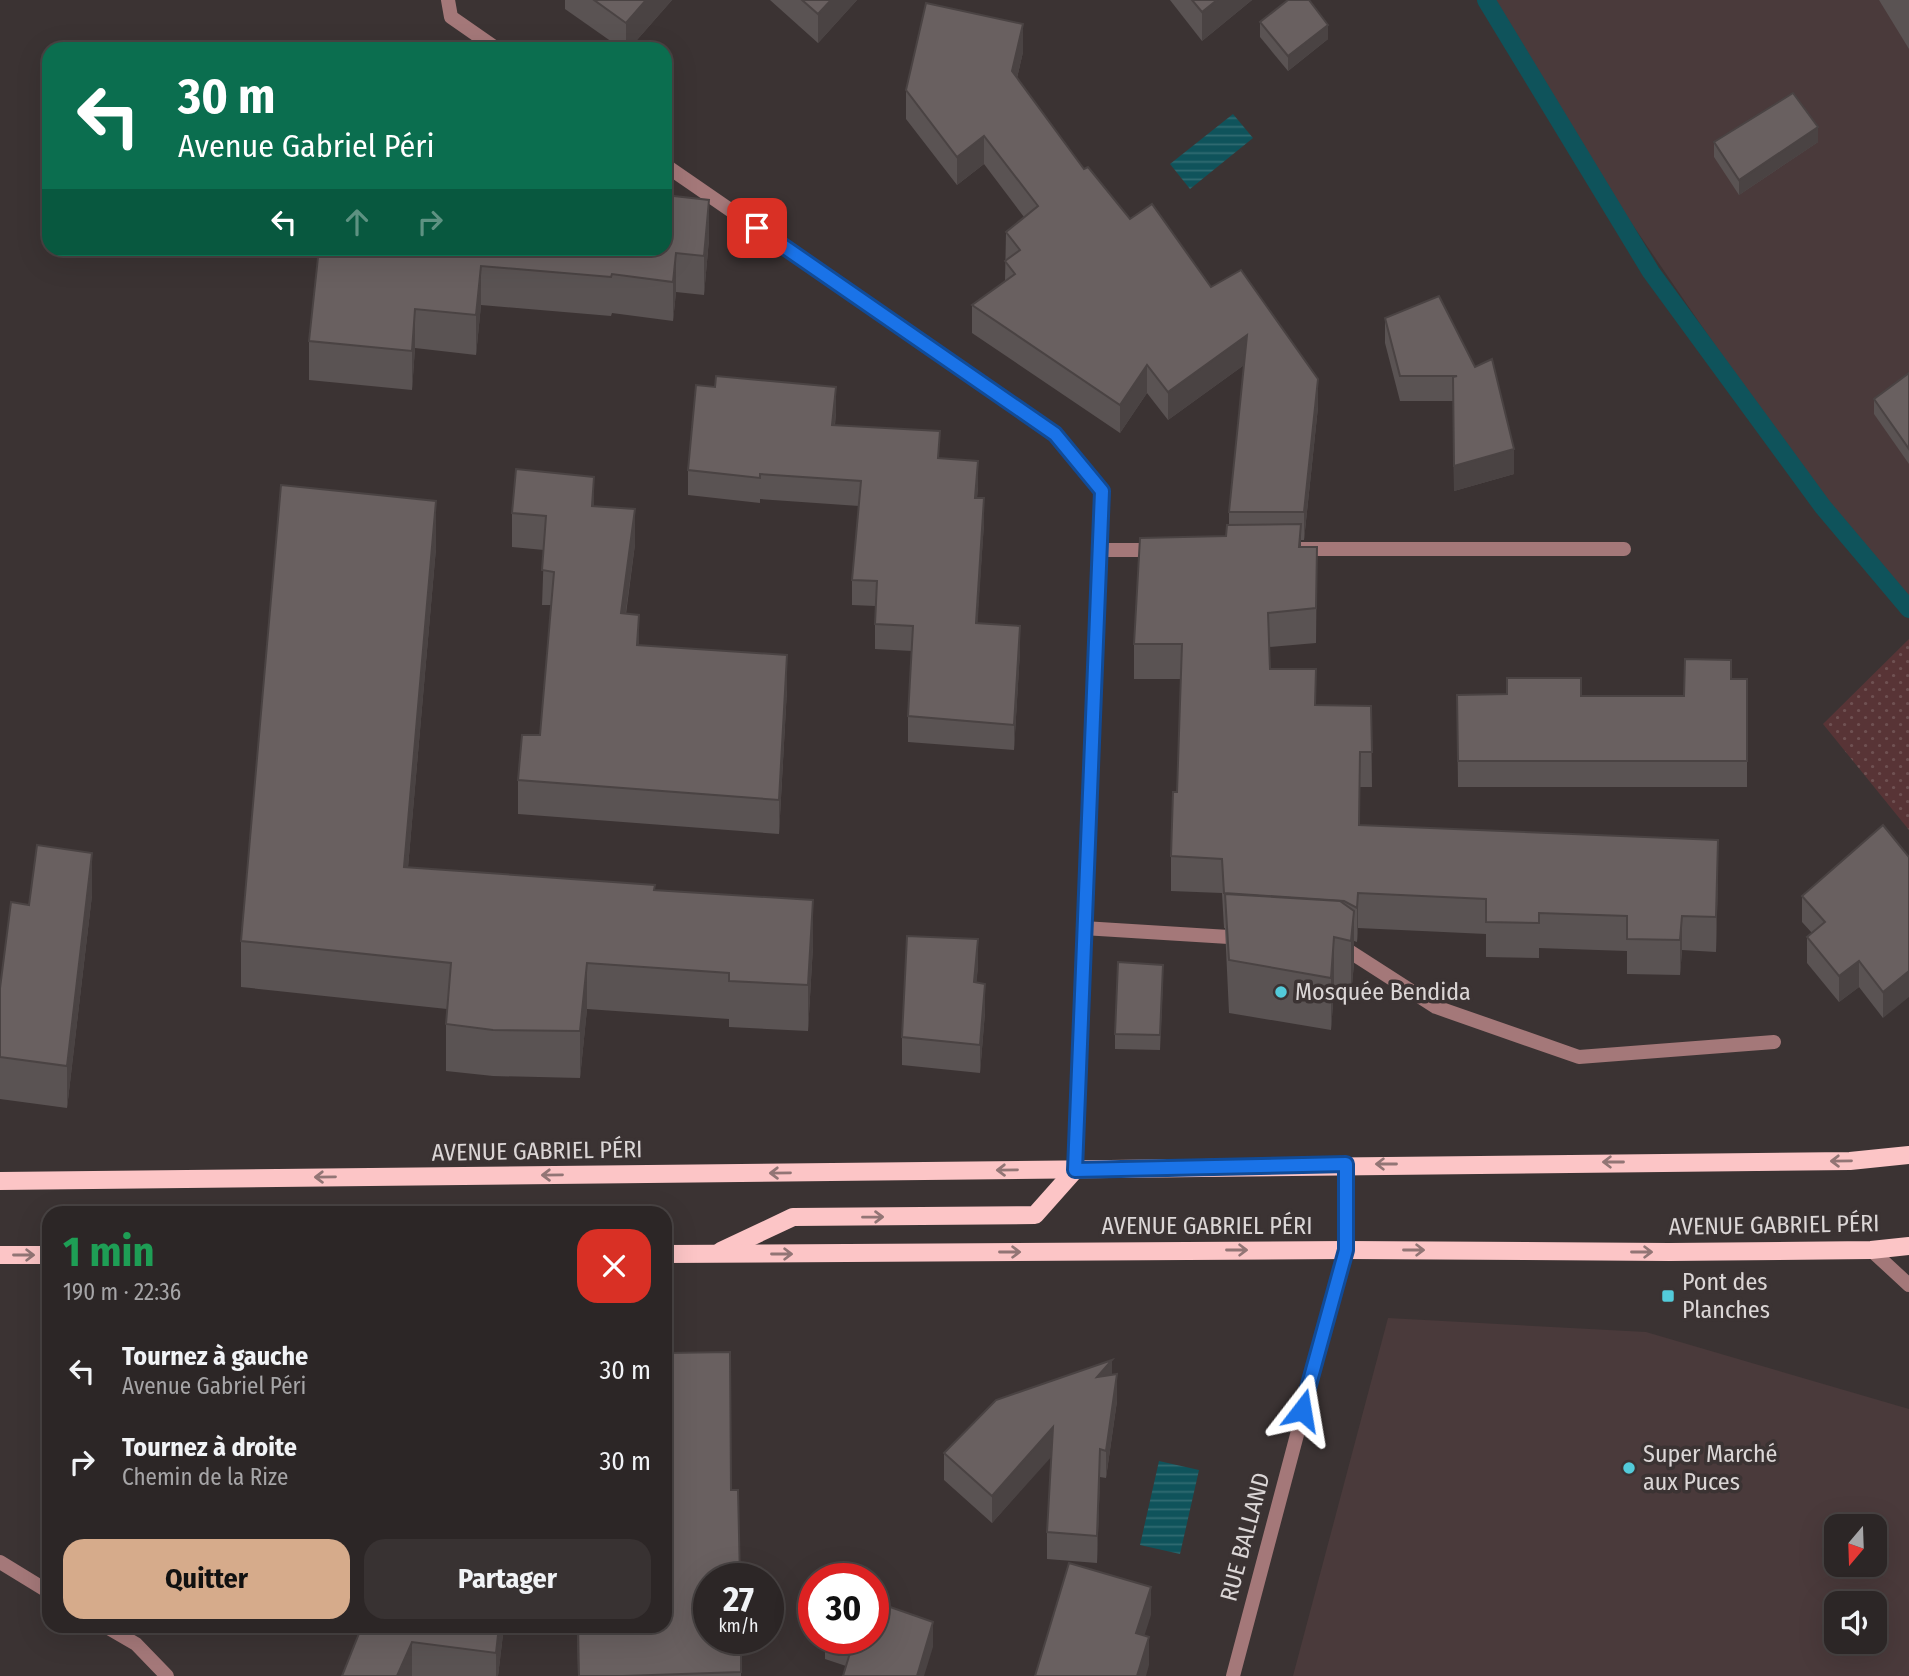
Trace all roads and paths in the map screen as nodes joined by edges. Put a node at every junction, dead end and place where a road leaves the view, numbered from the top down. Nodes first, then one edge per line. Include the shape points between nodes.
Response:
1 (448, 0) edge
2 (487, 42) edge
3 (672, 170) edge
4 (1290, 549) edge
5 (1624, 549) dead end
6 (1099, 550) junction
7 (1167, 550) edge
8 (1083, 928) junction
9 (1262, 939) edge
10 (1316, 943) edge
11 (1774, 1042) dead end
12 (1909, 1155) edge
13 (1346, 1164) junction
14 (1075, 1170) junction
15 (0, 1181) edge
16 (1909, 1246) edge
17 (1346, 1250) junction
18 (1871, 1250) junction
19 (672, 1254) edge
20 (715, 1254) junction
21 (0, 1255) edge
22 (42, 1255) edge
23 (1909, 1285) edge
24 (0, 1562) edge
25 (42, 1588) edge
26 (117, 1633) edge
27 (167, 1676) edge
28 (1233, 1676) edge

1 - 2 street via 451,17
3 - 6 street via 1055,434 1102,491
4 - 5 street
6 - 7 street
6 - 8 street
8 - 9 street
8 - 14 street
10 - 11 street via 1343,945 1436,1007 1579,1058
12 -> 13 main road, AVENUE GABRIEL PÉRI via 1850,1161
13 - 14 main road, AVENUE GABRIEL PÉRI
13 - 17 street, RUE BALLAND
14 -> 15 main road, AVENUE GABRIEL PÉRI
20 -> 14 main road, AVENUE GABRIEL PÉRI via 793,1217 1035,1215
16 - 18 main road, AVENUE GABRIEL PÉRI
17 -> 18 main road, AVENUE GABRIEL PÉRI
20 -> 17 main road, AVENUE GABRIEL PÉRI
17 - 28 street, RUE BALLAND
18 - 23 street
19 - 20 main road, AVENUE GABRIEL PÉRI
21 -> 22 main road
24 - 25 street
26 - 27 street via 136,1644

